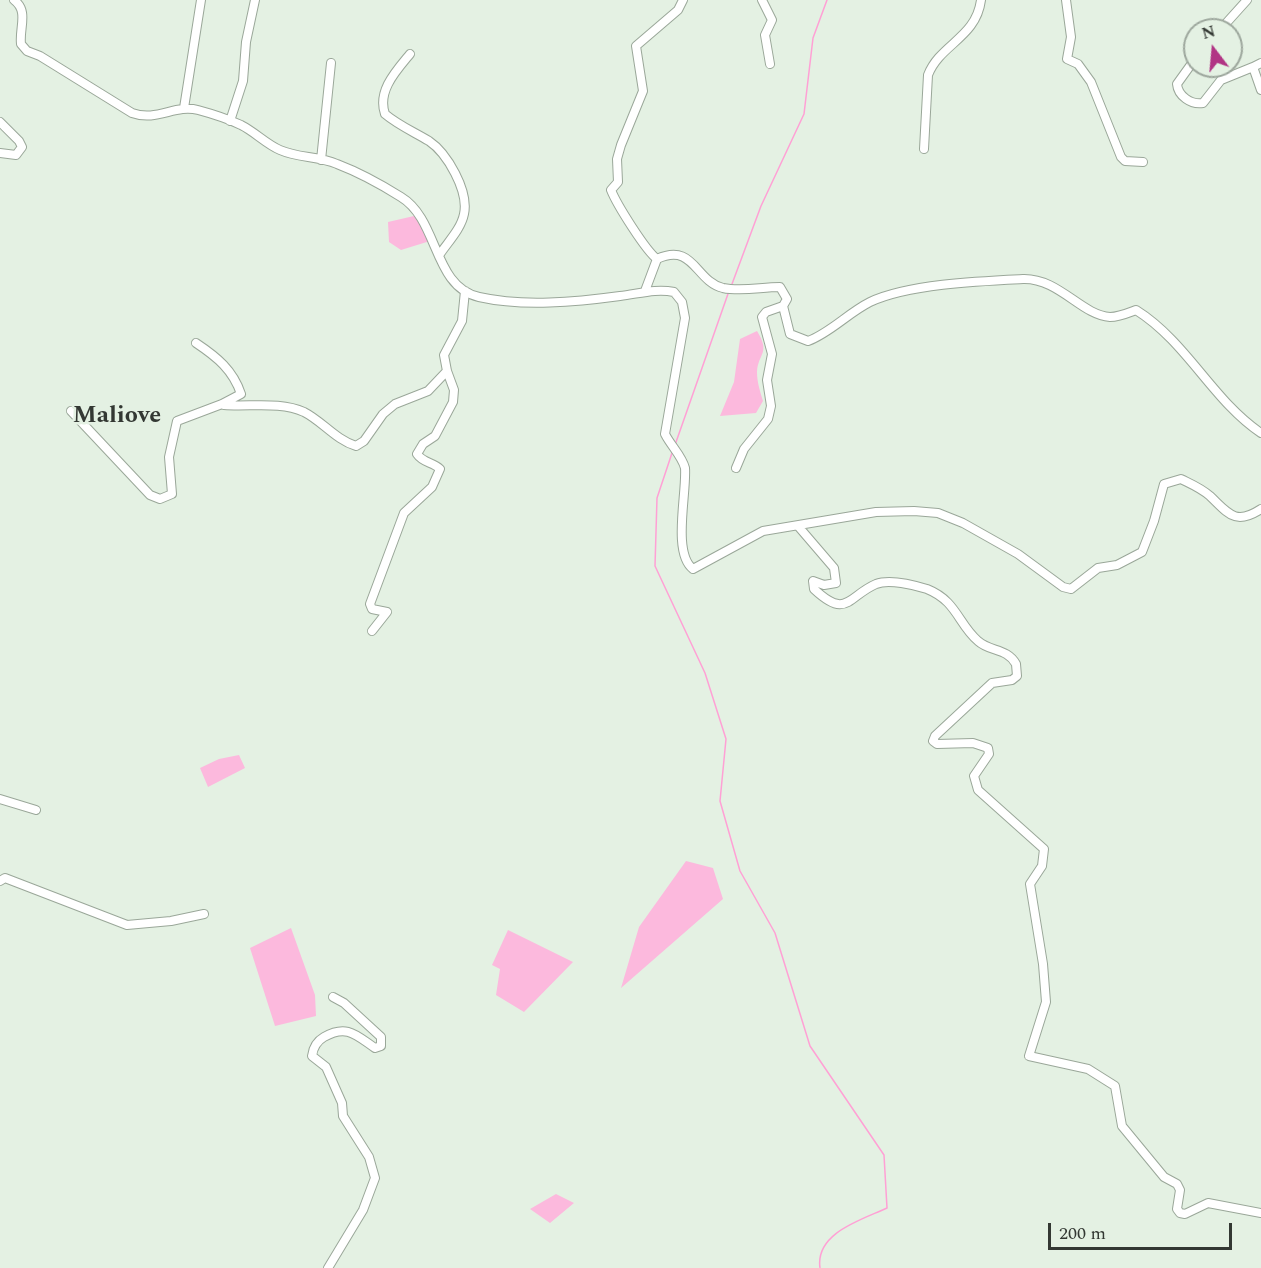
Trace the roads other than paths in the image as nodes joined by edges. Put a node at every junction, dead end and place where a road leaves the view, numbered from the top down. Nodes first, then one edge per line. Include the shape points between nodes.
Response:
1 (14, 0) edge
2 (201, 0) edge
3 (255, 0) edge
4 (683, 0) edge
5 (762, 0) edge
6 (981, 0) edge
7 (1066, 0) edge
8 (1247, 0) edge
9 (1231, 18) edge
10 (410, 54) dead end
11 (331, 63) dead end
12 (1261, 63) edge
13 (770, 64) dead end
14 (1253, 67) junction
15 (1243, 71) edge
16 (1183, 75) edge
17 (1226, 78) edge
18 (1261, 90) edge
19 (184, 108) junction
20 (230, 121) junction
21 (0, 122) edge
22 (924, 148) dead end
23 (0, 153) edge
24 (321, 160) junction
25 (1143, 162) dead end
26 (440, 254) junction
27 (657, 259) junction
28 (465, 291) junction
29 (645, 291) junction
30 (783, 306) junction
31 (196, 344) dead end
32 (447, 371) junction
33 (222, 405) junction
34 (71, 411) dead end
35 (1261, 433) edge
36 (736, 468) dead end
37 (1261, 509) edge
38 (798, 526) junction
39 (372, 631) dead end
40 (0, 799) edge
41 (36, 810) dead end
42 (0, 881) edge
43 (204, 914) dead end
44 (333, 997) dead end
45 (1261, 1213) edge
46 (328, 1268) edge

1 - 19 street via 20,4 23,15 21,44 27,51 132,113 145,117
2 - 19 street
3 - 20 street via 243,81
4 - 27 street via 678,10 636,46 643,91 621,145 618,182 611,190 646,251
5 - 13 street via 772,20 765,35
6 - 22 street via 973,25 932,66 928,75
7 - 25 street via 1071,37 1067,59 1078,64 1091,82 1121,158
8 - 9 street
10 - 26 street via 381,100 385,114 431,142 449,160 464,201 464,213
11 - 24 street
12 - 14 street
14 - 15 street
14 - 18 street
16 - 17 street via 1176,84 1179,92 1197,104 1203,103
19 - 20 street
20 - 24 street via 277,149
21 - 23 street via 21,147 16,155
24 - 26 street via 336,163 418,209
26 - 28 street via 447,270
27 - 29 street
27 - 30 street via 667,254 680,255 699,268 704,278 722,288 780,286 787,299
28 - 29 street via 479,297 521,302 590,299
28 - 32 street via 462,321 444,355
29 - 38 street via 674,292 684,309 665,434 685,468 682,527 684,558 690,568 764,531
30 - 35 street via 790,334 808,341 850,313 886,296 980,281 1036,280 1051,285 1092,312 1118,316 1136,310 1148,317 1194,361 1246,424
30 - 36 street via 762,317 772,354 767,380 771,406 768,419 744,449
31 - 33 street via 218,358 237,382 241,394
32 - 33 street via 428,391 389,409 356,446 304,412 284,406
32 - 39 street via 454,390 453,402 440,429 417,454 435,464 440,470 438,477 404,513 370,604 372,609 387,612 386,616
33 - 34 street via 177,421 170,457 172,494 160,499 150,495
37 - 38 street via 1247,518 1234,517 1201,489 1181,479 1164,484 1142,552 1117,565 1098,568 1071,589 1018,554 938,513 876,512
38 - 45 street via 834,568 836,583 824,585 813,581 814,589 822,597 837,604 853,602 879,583 927,589 951,604 978,642 1005,652 1016,664 1017,675 1012,680 992,683 933,741 981,744 988,748 989,754 974,776 978,790 1044,849 1042,867 1030,884 1046,1002 1029,1056 1088,1069 1115,1086 1122,1126 1164,1177 1178,1184 1180,1213 1208,1203
40 - 41 street
42 - 43 street via 5,878 127,925
44 - 46 street via 381,1038 381,1046 375,1048 351,1032 338,1030 321,1039 312,1056 326,1068 342,1103 343,1116 369,1157 375,1178 363,1210

